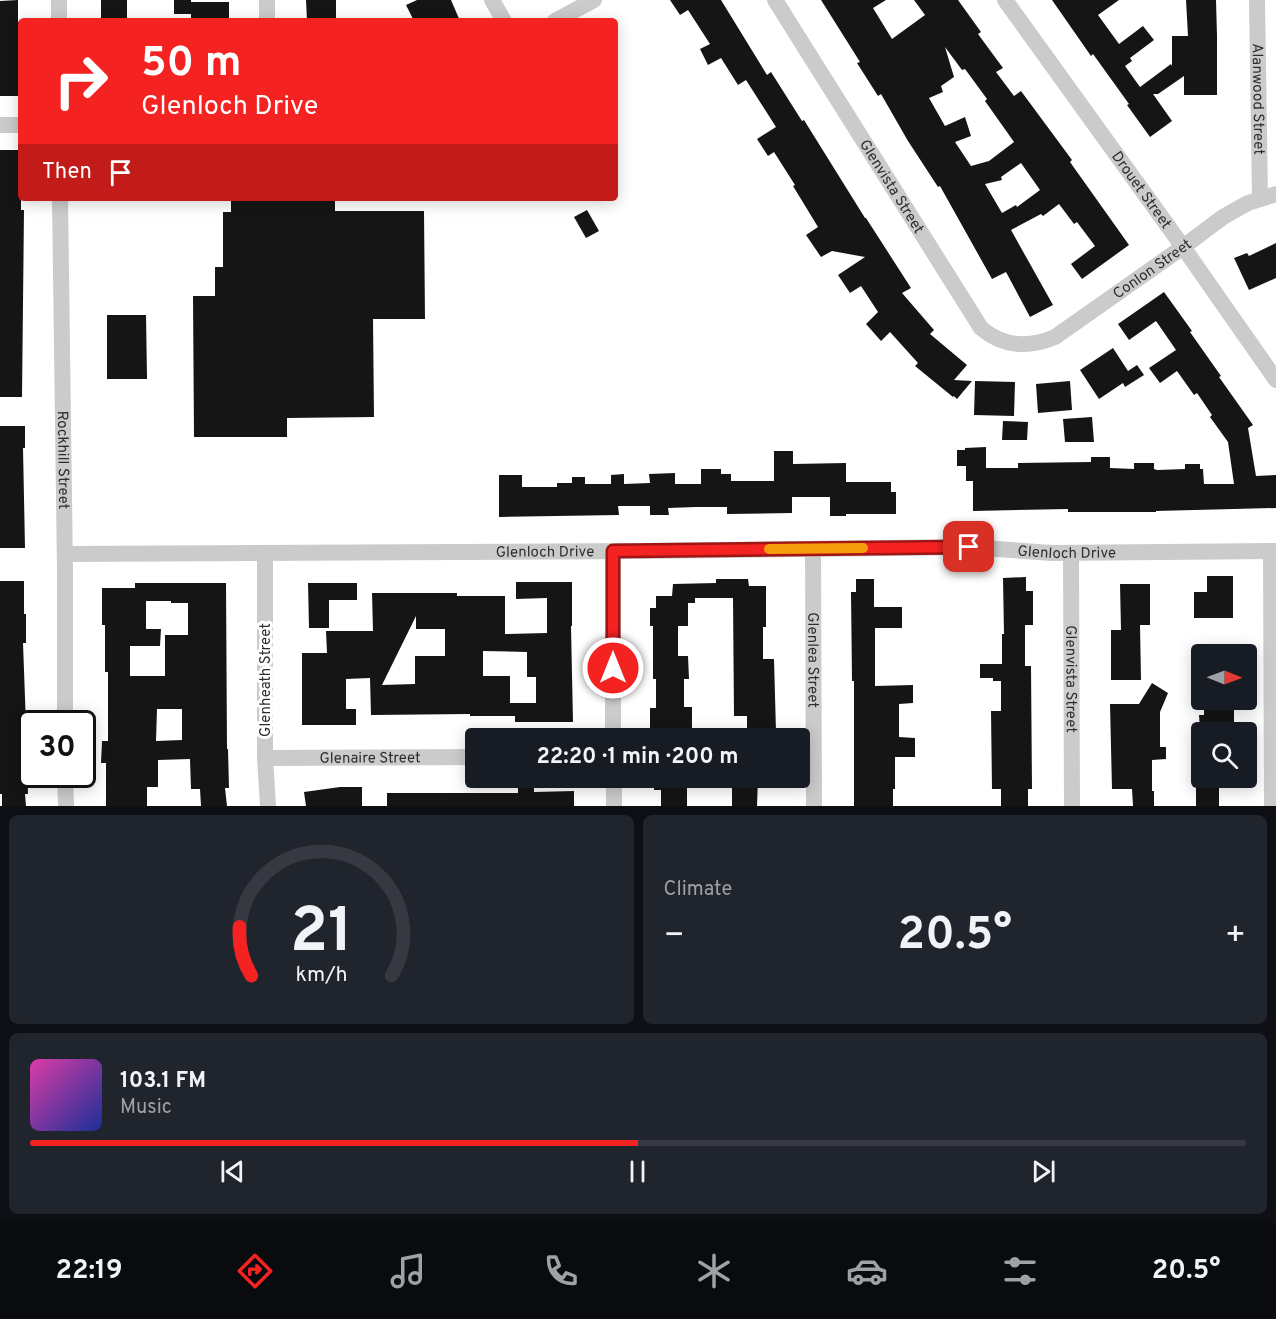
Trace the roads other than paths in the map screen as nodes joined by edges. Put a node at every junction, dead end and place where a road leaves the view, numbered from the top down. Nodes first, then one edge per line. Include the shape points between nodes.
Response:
1 (59, 0) edge
2 (267, 0) edge
3 (492, 0) edge
4 (594, 0) edge
5 (775, 0) edge
6 (1005, 0) edge
7 (1257, 0) edge
8 (59, 18) edge
9 (267, 18) edge
10 (502, 18) edge
11 (561, 18) edge
12 (0, 125) edge
13 (18, 125) edge
14 (1268, 196) edge
15 (60, 201) edge
16 (1183, 247) junction
17 (1029, 345) joint
18 (1276, 380) edge
19 (813, 549) junction
20 (613, 551) junction
21 (1273, 551) edge
22 (265, 553) junction
23 (1071, 553) junction
24 (65, 554) junction
25 (65, 710) edge
26 (614, 728) edge
27 (465, 757) edge
28 (265, 758) junction
29 (65, 788) edge
30 (614, 788) edge
31 (66, 806) edge
32 (268, 806) edge
33 (614, 806) edge
34 (814, 806) edge
35 (1072, 806) edge
36 (1272, 806) edge

1 - 8 street
2 - 9 street
3 - 10 street
4 - 11 street
5 - 17 street, Glenvista Street via 981,328 991,336
6 - 16 street, Drouet Street
7 - 14 street, Alanwood Street
12 - 13 street
14 - 16 street, Conlon Street via 1223,217
15 - 24 street, Rockhill Street
16 - 17 street, Conlon Street via 1055,337
16 - 18 street, Drouet Street
19 - 20 street, Glenloch Drive
19 - 23 street, Glenloch Drive via 969,547
19 - 34 street, Glenlea Street
20 - 22 street, Glenloch Drive
20 - 26 street
21 - 23 street, Glenloch Drive
21 - 36 street
22 - 24 street, Glenloch Drive
22 - 28 street, Glenheath Street
23 - 35 street, Glenvista Street
24 - 25 street, Rockhill Street
27 - 28 street, Glenaire Street
28 - 32 street, Glenheath Street
29 - 31 street
30 - 33 street

